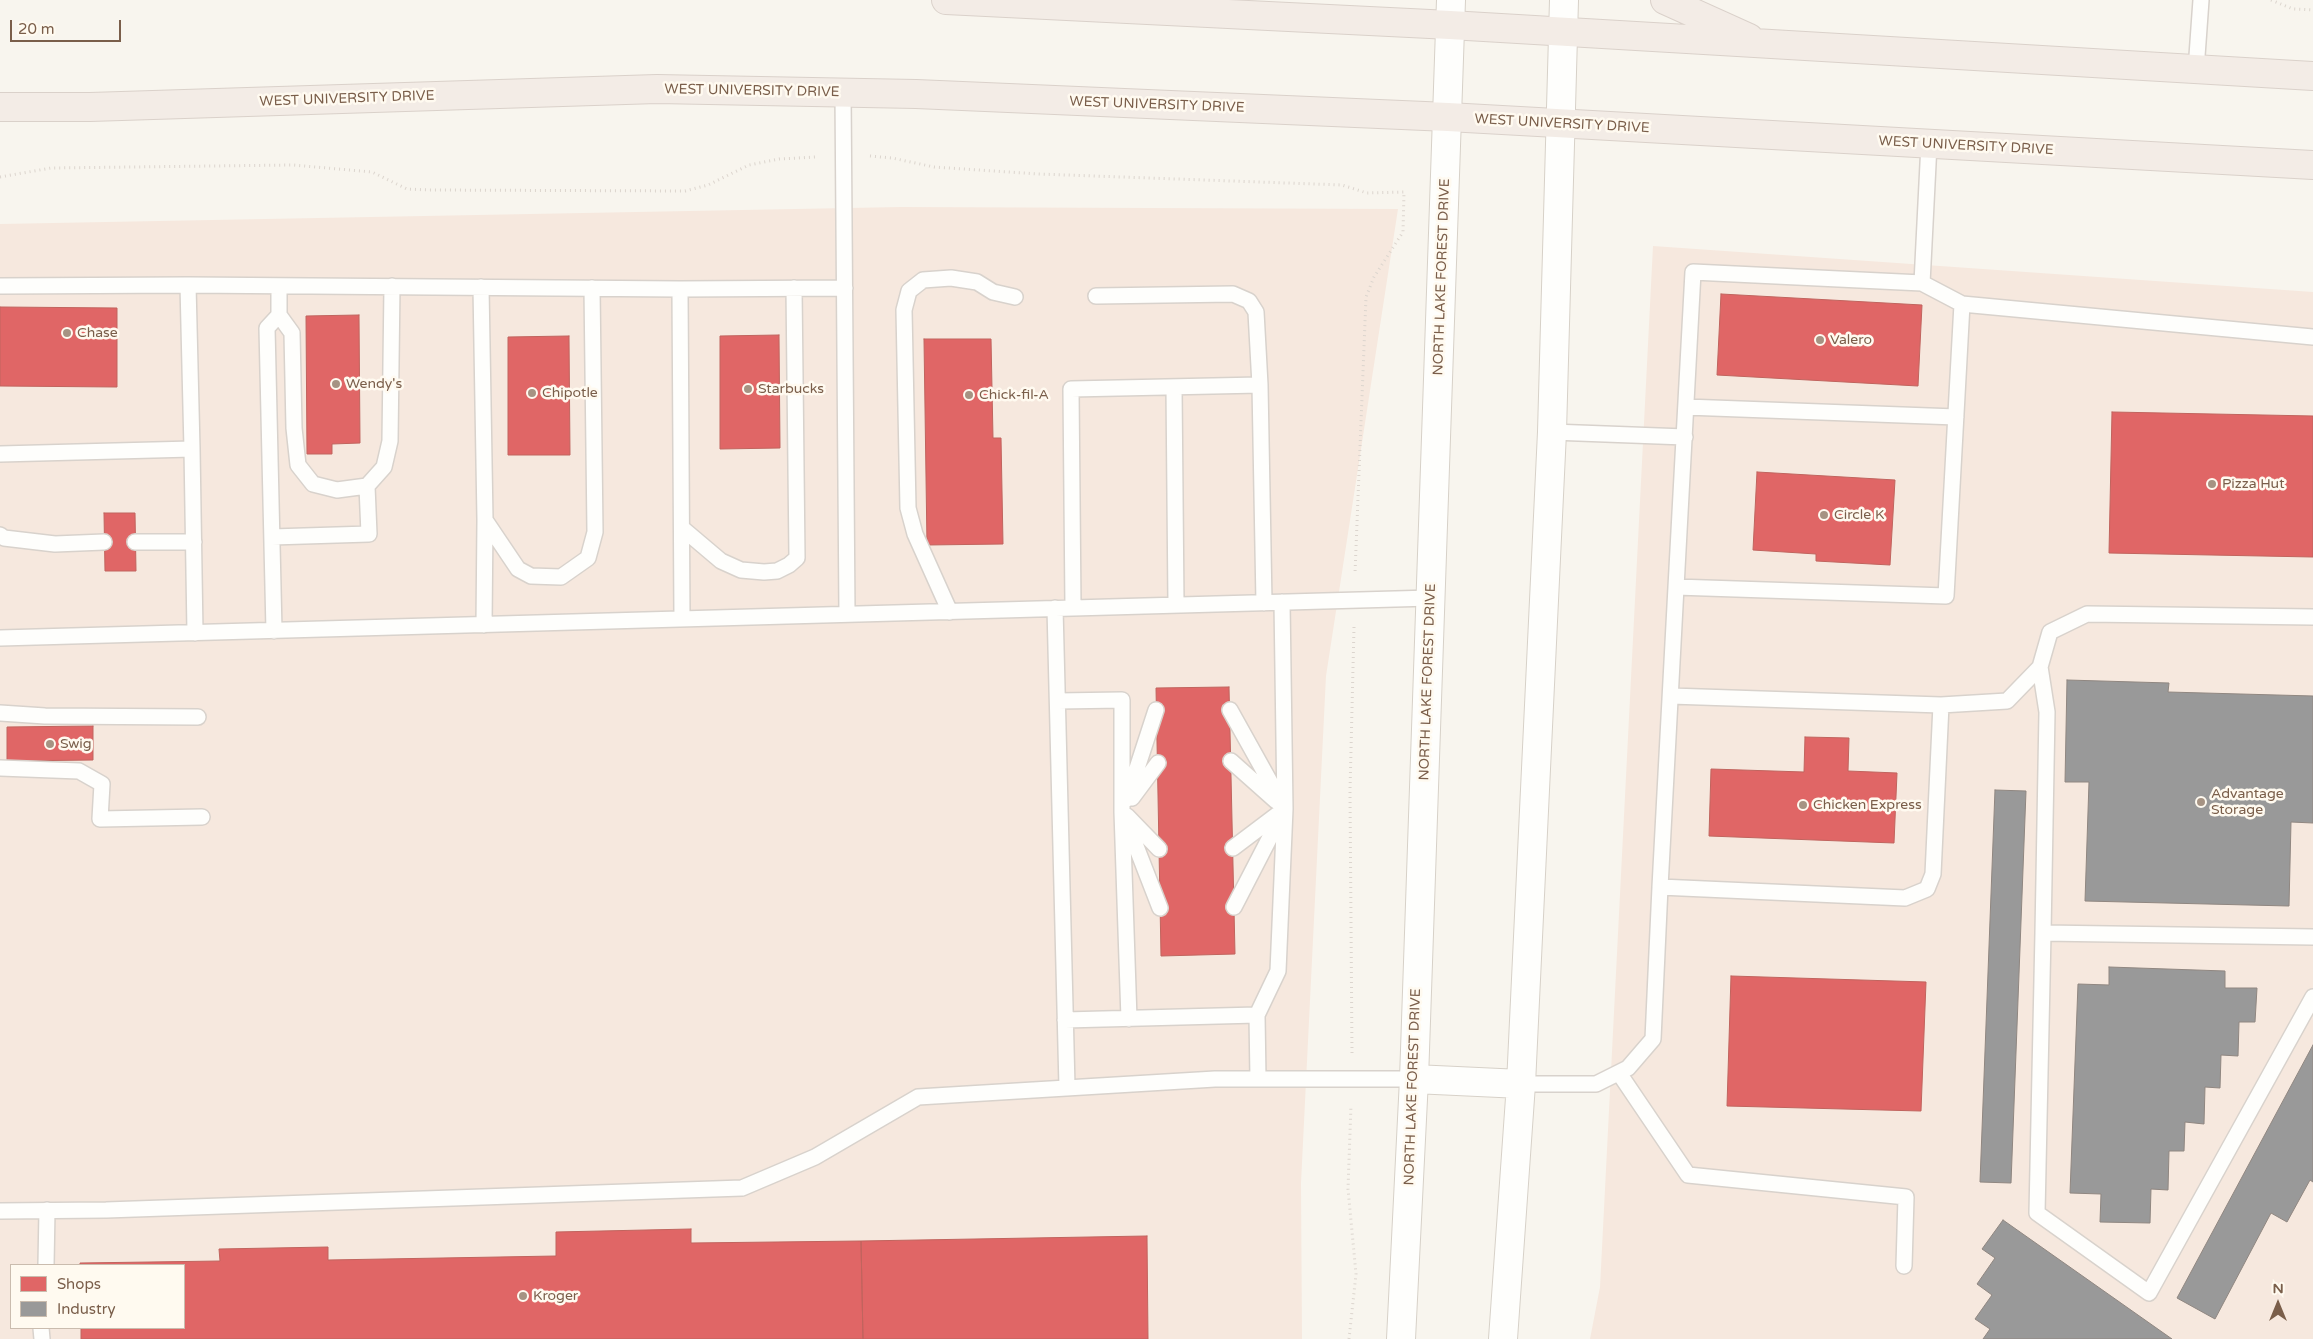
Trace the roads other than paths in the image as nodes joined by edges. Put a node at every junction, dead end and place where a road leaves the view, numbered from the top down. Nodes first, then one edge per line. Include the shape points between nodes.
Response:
1 (946, 0) edge
2 (1325, 0) edge
3 (1564, 0) edge
4 (1665, 0) edge
5 (2201, 0) edge
6 (1450, 12) edge
7 (1294, 16) junction
8 (1563, 32) junction
9 (1766, 45) junction
10 (2196, 70) junction
11 (2313, 76) edge
12 (843, 93) junction
13 (0, 107) edge
14 (1448, 117) junction
15 (1561, 123) junction
16 (1929, 144) junction
17 (2313, 165) edge
18 (1922, 283) junction
19 (188, 285) junction
20 (0, 286) edge
21 (279, 286) junction
22 (392, 286) junction
23 (481, 287) junction
24 (592, 288) junction
25 (794, 288) junction
26 (845, 288) junction
27 (680, 289) junction
28 (1096, 296) dead end
29 (1016, 298) dead end
30 (1962, 304) junction
31 (279, 315) junction
32 (2313, 337) edge
33 (1260, 385) junction
34 (1174, 387) junction
35 (1686, 407) junction
36 (1956, 417) junction
37 (1552, 432) junction
38 (1684, 437) junction
39 (192, 449) junction
40 (0, 454) edge
41 (367, 486) junction
42 (485, 520) junction
43 (682, 528) junction
44 (0, 535) edge
45 (272, 537) junction
46 (104, 542) dead end
47 (135, 542) dead end
48 (194, 542) junction
49 (1676, 587) junction
50 (1431, 598) junction
51 (1282, 602) junction
52 (1264, 603) junction
53 (1176, 605) junction
54 (1055, 608) junction
55 (1073, 608) junction
56 (950, 612) junction
57 (847, 614) junction
58 (2313, 617) edge
59 (682, 619) junction
60 (484, 625) junction
61 (274, 632) junction
62 (195, 633) junction
63 (0, 638) edge
64 (2040, 667) junction
65 (1671, 696) junction
66 (1058, 701) junction
67 (1941, 705) junction
68 (1156, 710) dead end
69 (1230, 710) dead end
70 (0, 713) edge
71 (198, 717) dead end
72 (1230, 761) dead end
73 (1158, 762) dead end
74 (0, 768) edge
75 (1285, 809) junction
76 (1122, 812) junction
77 (202, 817) dead end
78 (1233, 848) dead end
79 (1159, 849) dead end
80 (1660, 887) junction
81 (1234, 907) dead end
82 (1160, 908) dead end
83 (2043, 933) junction
84 (2313, 937) edge
85 (2313, 997) edge
86 (1257, 1015) junction
87 (1129, 1019) junction
88 (1065, 1020) junction
89 (1619, 1073) junction
90 (1258, 1079) junction
91 (1414, 1079) junction
92 (1521, 1084) junction
93 (1067, 1087) junction
94 (47, 1210) junction
95 (0, 1211) edge
96 (46, 1264) edge
97 (1904, 1266) dead end
98 (1401, 1339) edge
99 (1503, 1339) edge

1 - 7 highway
2 - 7 highway
3 - 8 main road
4 - 9 highway
5 - 10 lane
6 - 7 highway
6 - 8 highway
6 - 14 main road, NORTH LAKE FOREST DRIVE
8 - 9 highway
8 - 15 main road
9 - 10 highway
10 - 11 highway
12 - 13 highway, WEST UNIVERSITY DRIVE via 657,89
12 - 14 highway, WEST UNIVERSITY DRIVE
12 - 26 lane
14 - 15 highway, WEST UNIVERSITY DRIVE
14 - 50 main road, NORTH LAKE FOREST DRIVE
15 - 16 highway, WEST UNIVERSITY DRIVE
15 - 37 main road
16 - 17 highway, WEST UNIVERSITY DRIVE
16 - 18 lane
18 - 30 lane
18 - 35 lane via 1693,272
19 - 20 lane
19 - 21 lane
19 - 39 lane
21 - 22 lane
21 - 31 lane
22 - 23 lane
22 - 41 lane via 390,441 384,467
23 - 24 lane
23 - 42 lane
24 - 27 lane
24 - 42 lane via 594,532 588,558 562,577 531,576 518,569
25 - 26 lane
25 - 27 lane
25 - 43 lane via 797,558 777,571 741,570 721,561
26 - 57 lane
27 - 43 lane
28 - 33 lane via 1233,294 1249,301 1256,312
29 - 56 lane via 993,292 977,282 951,278 923,280 910,291 904,310 908,508 915,534
30 - 32 lane
30 - 36 lane
31 - 41 lane via 292,332 298,465 313,484 337,490
31 - 45 lane via 267,328
33 - 34 lane
33 - 52 lane
34 - 53 lane
34 - 55 lane via 1071,388
35 - 36 lane
35 - 38 lane
36 - 49 lane via 1946,596
37 - 38 lane
37 - 92 main road
38 - 49 lane
39 - 40 lane
39 - 48 lane
41 - 45 lane via 369,534
42 - 60 lane
43 - 59 lane
44 - 46 lane via 55,544
45 - 61 lane
47 - 48 lane
48 - 62 lane
49 - 65 lane
50 - 51 lane
50 - 91 main road, NORTH LAKE FOREST DRIVE
51 - 52 lane
51 - 75 lane
52 - 53 lane
53 - 55 lane
54 - 55 lane
54 - 56 lane
54 - 66 lane
56 - 57 lane
57 - 59 lane
58 - 64 lane via 2087,614 2050,632
59 - 60 lane
60 - 61 lane
61 - 62 lane
62 - 63 lane
64 - 67 lane via 2007,701
64 - 83 lane via 2047,712
65 - 67 lane
65 - 80 lane
66 - 76 lane via 1122,700
66 - 88 lane
67 - 80 lane via 1933,874 1926,889 1905,898
68 - 76 lane
69 - 75 lane
70 - 71 lane
72 - 75 lane
73 - 76 lane
74 - 77 lane via 78,770 102,784 100,818
75 - 78 lane
75 - 81 lane
75 - 86 lane via 1278,971
76 - 79 lane
76 - 82 lane
76 - 87 lane
80 - 89 lane via 1652,1039 1628,1068
83 - 84 lane
83 - 85 lane via 2037,1213 2149,1293
86 - 87 lane
86 - 90 lane
87 - 88 lane
88 - 93 lane
89 - 92 lane via 1596,1084
89 - 97 lane via 1688,1175 1906,1198
90 - 91 lane
90 - 93 lane
91 - 92 main road
91 - 98 main road, NORTH LAKE FOREST DRIVE
92 - 99 main road
93 - 94 lane via 918,1097 815,1157 742,1188
94 - 95 lane
94 - 96 lane

